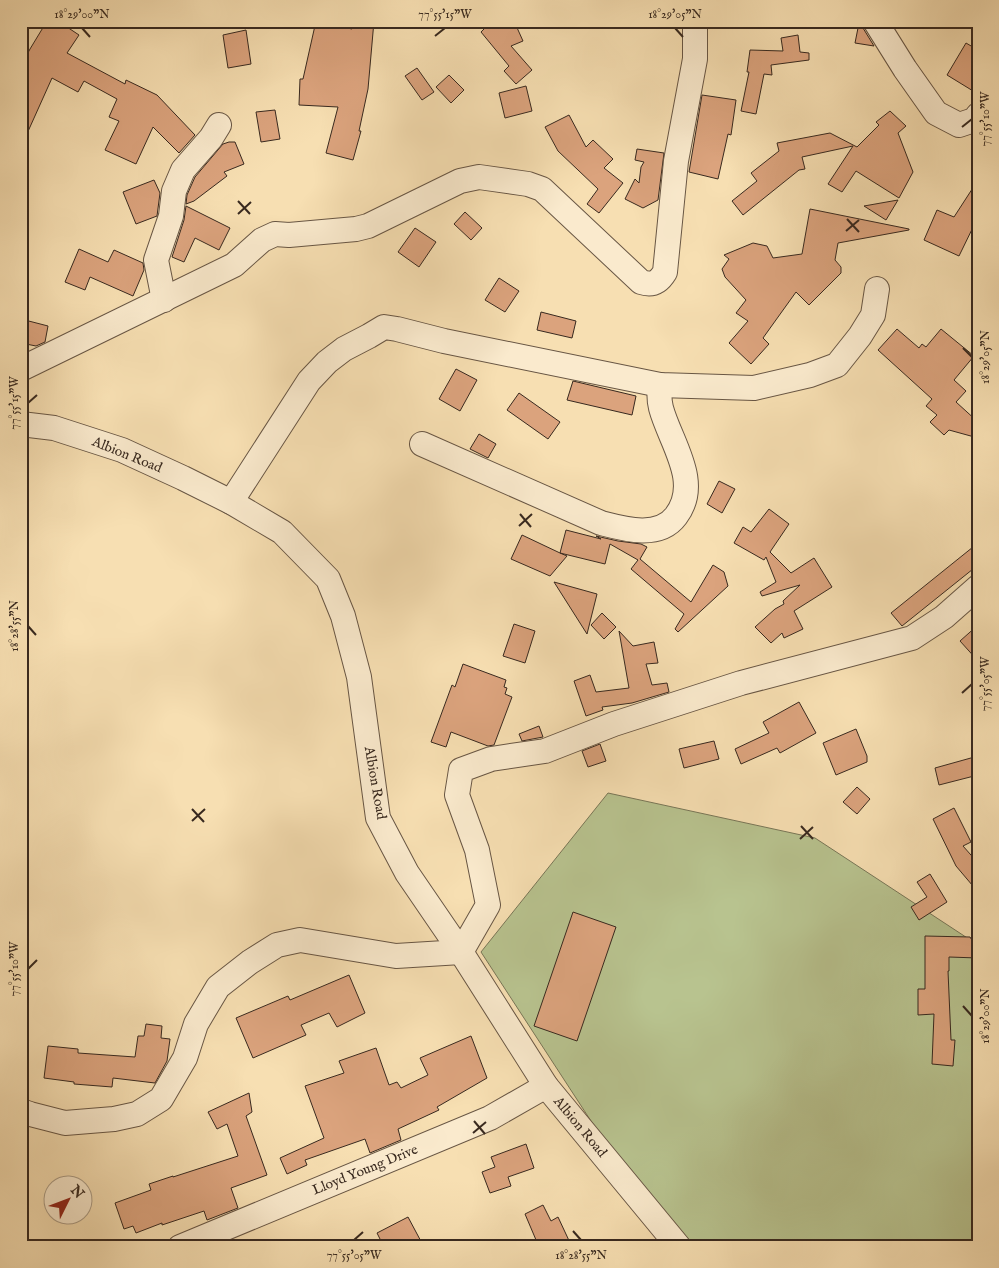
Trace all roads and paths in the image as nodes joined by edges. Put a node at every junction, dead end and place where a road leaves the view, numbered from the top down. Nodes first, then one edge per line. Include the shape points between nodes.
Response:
1 (695, 21) edge
2 (876, 21) edge
3 (978, 115) edge
4 (219, 125) dead end
5 (877, 289) dead end
6 (164, 300) junction
7 (21, 369) edge
8 (660, 385) junction
9 (21, 424) edge
10 (422, 444) dead end
11 (231, 502) junction
12 (978, 587) edge
13 (461, 952) junction
14 (546, 1086) junction
15 (21, 1111) edge
16 (180, 1247) edge
17 (679, 1247) edge

1 - 6 street via 695,59 676,161 665,272 655,283 641,282 542,189 480,177 460,181 368,226 275,234 262,240 234,265
2 - 3 street via 936,113 959,125 974,120
4 - 6 street via 183,170 174,191 171,216 156,260
5 - 8 street via 873,314 837,365 754,388
6 - 7 street
8 - 10 street via 661,408 682,462 687,488 684,505 675,518 665,526 651,530 627,530 601,523
8 - 11 street via 384,327 344,349 309,381
9 - 11 street, Albion Road via 54,428 122,450
11 - 13 street, Albion Road via 282,532 328,579 343,616 359,677 378,818 407,873
12 - 13 street via 944,617 912,638 741,683 614,724 545,751 491,759 461,770 457,795 477,850 488,905
13 - 14 street, Albion Road
13 - 15 street via 396,956 300,940 277,945 218,987 196,1024 185,1058 161,1099 137,1114 114,1119 65,1123
14 - 16 street, Lloyd Young Drive via 490,1118
14 - 17 street, Albion Road

